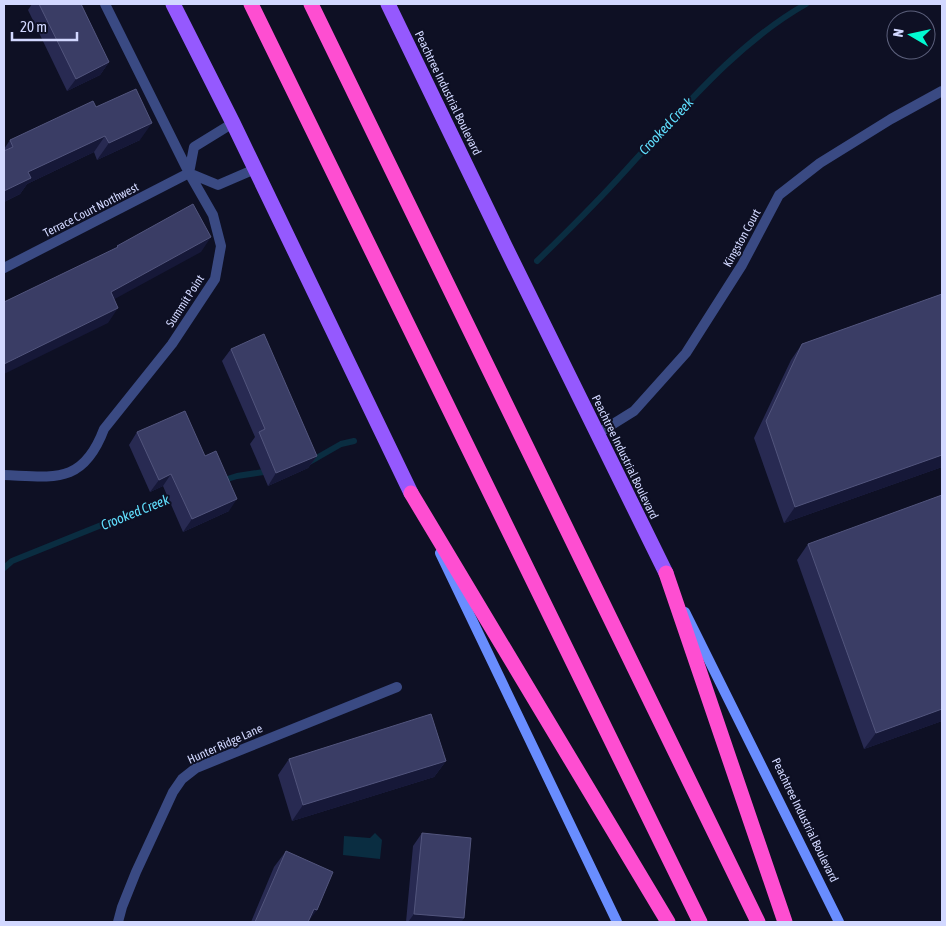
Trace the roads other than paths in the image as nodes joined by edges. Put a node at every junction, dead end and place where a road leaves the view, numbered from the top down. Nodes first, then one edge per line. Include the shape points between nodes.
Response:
1 (105, 4) edge
2 (173, 4) edge
3 (251, 4) edge
4 (310, 4) edge
5 (388, 4) edge
6 (942, 91) edge
7 (233, 123) junction
8 (255, 169) junction
9 (189, 174) junction
10 (4, 268) edge
11 (597, 434) junction
12 (4, 475) edge
13 (411, 493) junction
14 (666, 573) junction
15 (397, 687) dead end
16 (118, 922) edge
17 (617, 922) edge
18 (668, 922) edge
19 (700, 922) edge
20 (758, 922) edge
21 (785, 922) edge
22 (839, 922) edge

1 - 9 street, Summit Point
2 - 7 main road
3 - 19 highway
4 - 20 highway
5 - 11 main road, Peachtree Industrial Boulevard
6 - 11 street, Kingston Court via 820,163 779,195 742,265 686,353 634,411
7 - 8 main road
7 - 9 street via 194,147
8 - 9 street via 218,185
8 - 13 main road
9 - 10 street, Terrace Court Northwest
9 - 12 street, Summit Point via 213,215 221,246 214,279 172,344 104,429 99,444 86,462 70,474 52,477
11 - 14 main road, Peachtree Industrial Boulevard
13 - 17 main road
13 - 18 highway
14 - 21 highway
14 - 22 main road, Peachtree Industrial Boulevard
15 - 16 street, Hunter Ridge Lane via 196,768 173,792 136,872

